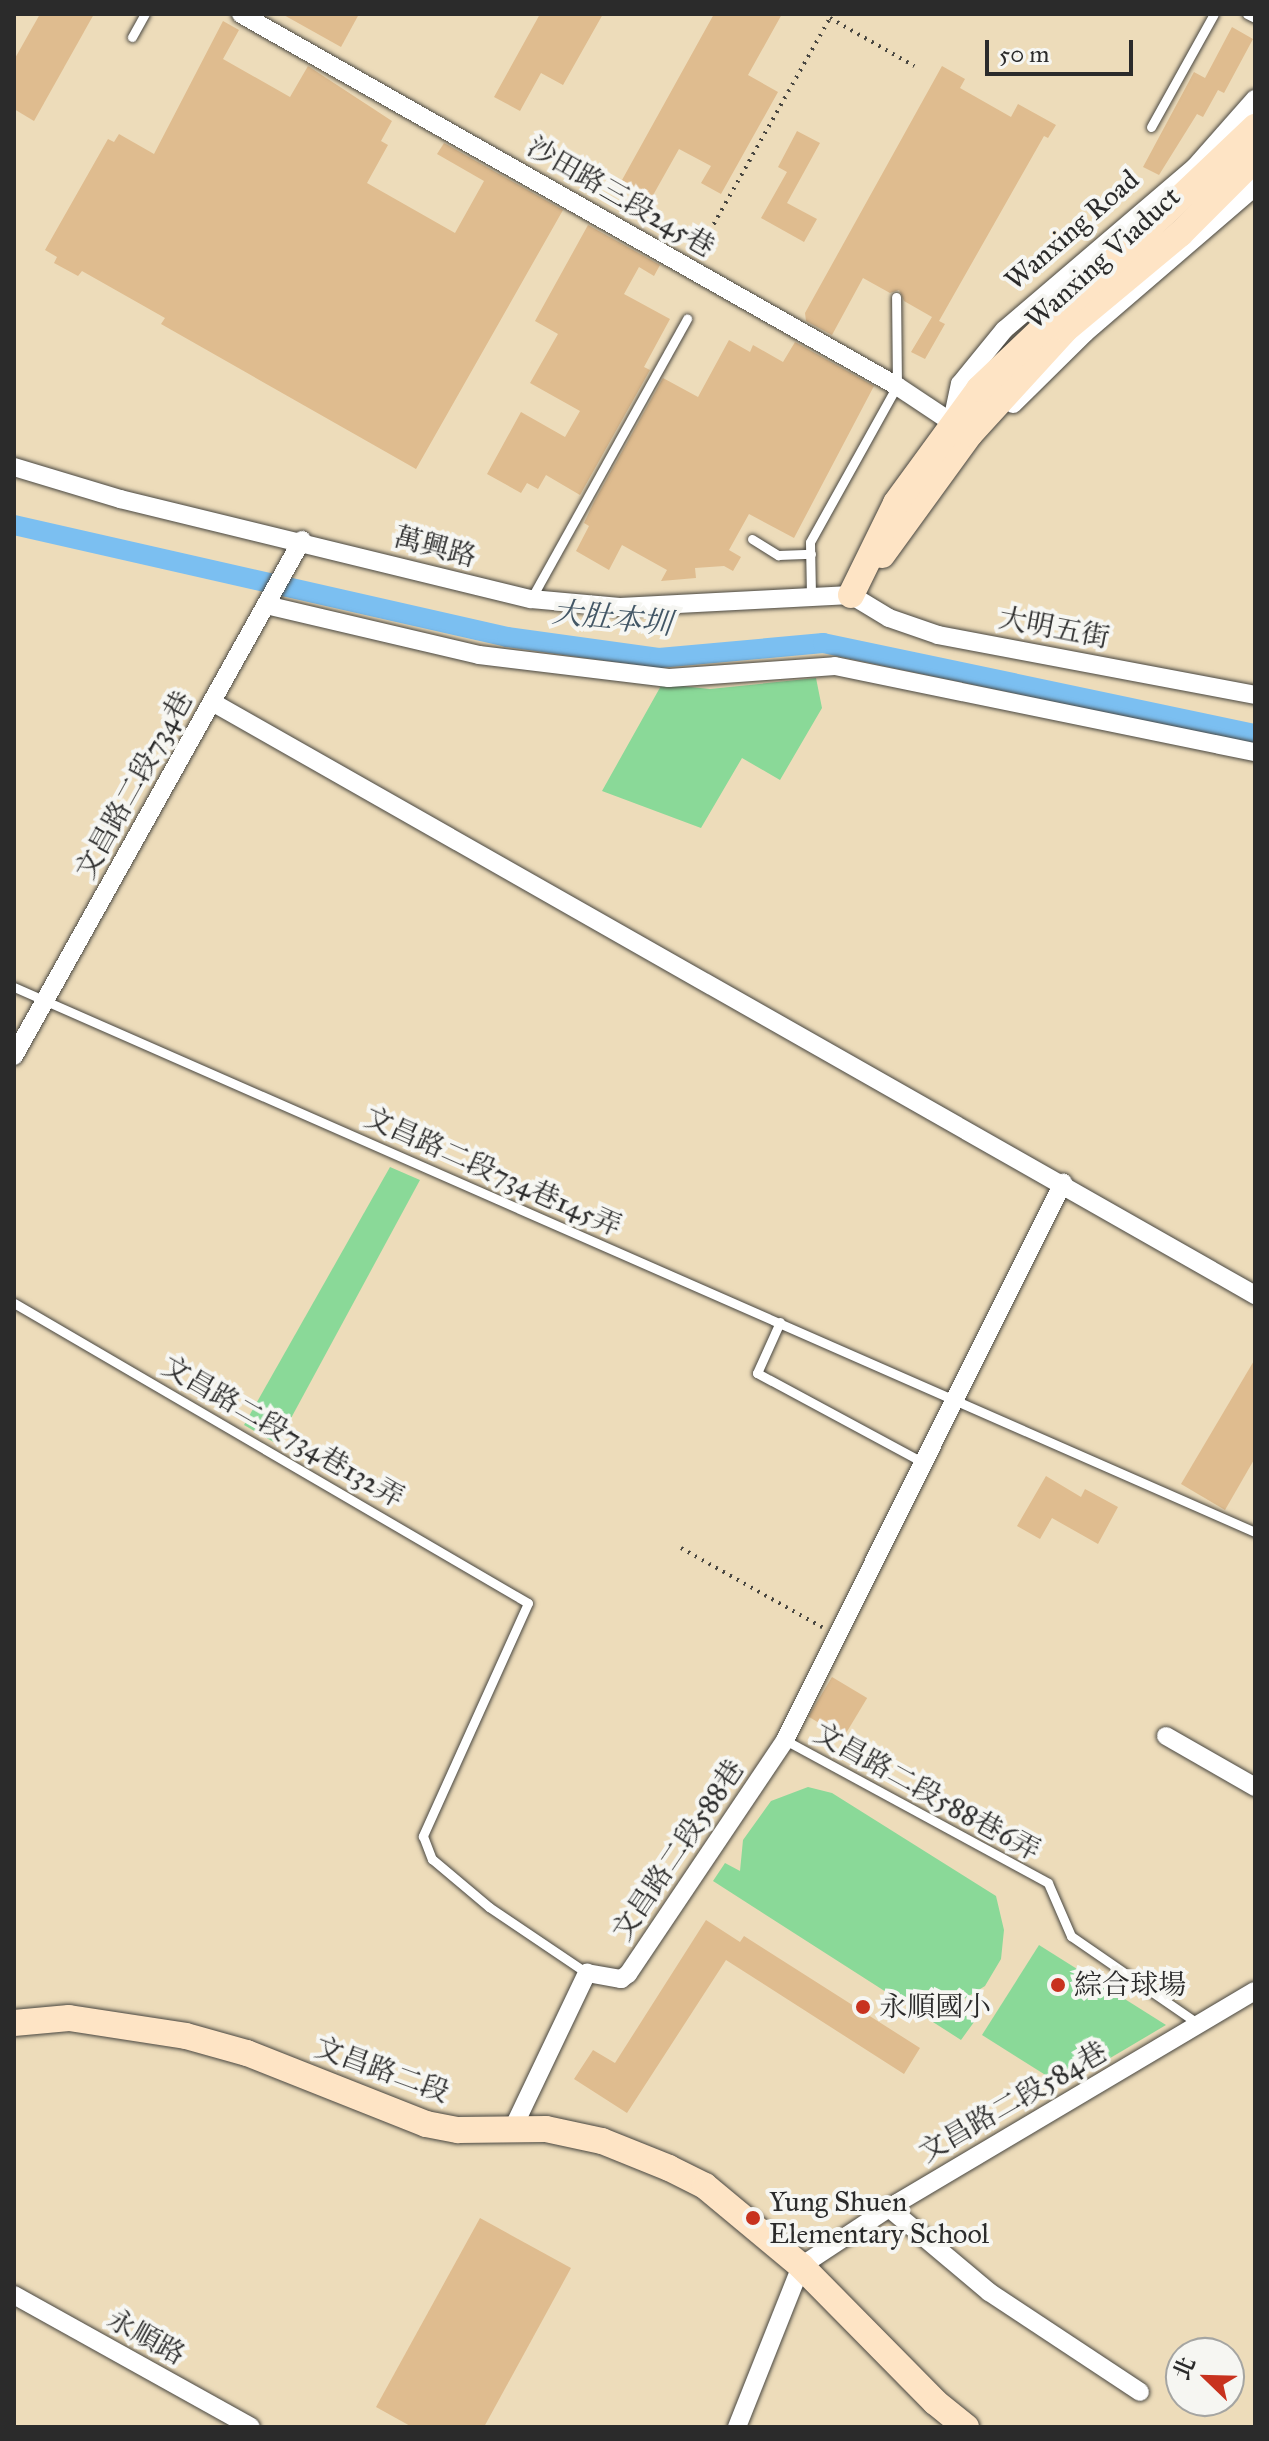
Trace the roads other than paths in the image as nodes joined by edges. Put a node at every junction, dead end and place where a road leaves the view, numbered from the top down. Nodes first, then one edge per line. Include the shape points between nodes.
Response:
1 (145, 14) edge
2 (241, 14) edge
3 (1214, 14) edge
4 (1247, 14) edge
5 (1255, 18) edge
6 (132, 37) dead end
7 (1255, 99) edge
8 (1151, 127) dead end
9 (1255, 127) edge
10 (1255, 159) edge
11 (1255, 187) edge
12 (896, 297) dead end
13 (687, 319) dead end
14 (897, 386) junction
15 (987, 398) junction
16 (961, 428) junction
17 (14, 467) edge
18 (752, 539) dead end
19 (302, 540) junction
20 (811, 554) junction
21 (811, 595) junction
22 (851, 595) junction
23 (531, 599) junction
24 (266, 605) junction
25 (1255, 695) edge
26 (212, 702) junction
27 (1255, 752) edge
28 (14, 987) edge
29 (46, 1001) junction
30 (14, 1056) edge
31 (1063, 1183) junction
32 (1255, 1295) edge
33 (14, 1303) edge
34 (780, 1322) junction
35 (953, 1398) junction
36 (922, 1462) junction
37 (1255, 1532) edge
38 (1166, 1736) dead end
39 (785, 1740) junction
40 (1255, 1787) edge
41 (587, 1973) junction
42 (1250, 2000) edge
43 (14, 2023) edge
44 (1200, 2025) junction
45 (514, 2126) junction
46 (889, 2208) junction
47 (801, 2266) junction
48 (14, 2295) edge
49 (1140, 2392) dead end
50 (251, 2427) edge
51 (737, 2427) edge
52 (966, 2427) edge

1 - 6 lane
2 - 14 street, 沙田路三段245巷
3 - 8 lane
4 - 5 lane
7 - 16 street, Wanxing Road via 1195,167 1004,330 960,384
9 - 15 street, Wanxing Viaduct
10 - 15 street, Wanxing Viaduct via 1180,234
11 - 16 street, Wanxing Road via 1085,333 996,421
12 - 14 lane
13 - 23 lane
14 - 16 street, 沙田路三段245巷
14 - 20 lane via 810,542
15 - 16 street, Wanxing Road
16 - 22 street, Wanxing Road via 896,503
17 - 19 street, 萬興路 via 120,499
18 - 20 lane via 778,555
19 - 23 street, 萬興路
19 - 24 street, 文昌路二段734巷
20 - 21 lane
21 - 22 street, 萬興路
21 - 23 street, 萬興路 via 620,607
22 - 25 street, 大明五街 via 889,618 938,635
24 - 26 street, 文昌路二段734巷
24 - 27 street via 479,655 669,678 835,666
26 - 29 street, 文昌路二段734巷
26 - 31 street via 655,957
28 - 29 lane, 文昌路二段734巷145弄
29 - 30 street, 文昌路二段734巷
29 - 34 lane, 文昌路二段734巷145弄
31 - 32 street
31 - 35 street
33 - 41 lane, 文昌路二段734巷132弄 via 528,1603 527,1615 423,1836 432,1859 489,1907
34 - 35 lane, 文昌路二段734巷145弄
34 - 36 lane via 757,1373
35 - 36 street
35 - 37 lane, 文昌路二段734巷145弄
36 - 39 street
38 - 40 street
39 - 41 street, 文昌路二段588巷 via 628,1974 621,1979
39 - 44 lane, 文昌路二段588巷6弄 via 1048,1883 1071,1936
41 - 45 street
42 - 44 street, 文昌路二段584巷
43 - 45 street, 文昌路二段 via 69,2018 186,2036 247,2053 426,2124 458,2130
44 - 46 street, 文昌路二段584巷
45 - 47 street, 文昌路二段 via 602,2141 669,2168 705,2186
46 - 47 street, 文昌路二段584巷
46 - 49 street via 989,2292
47 - 51 street
47 - 52 street, 文昌路二段
48 - 50 street, 永順路

